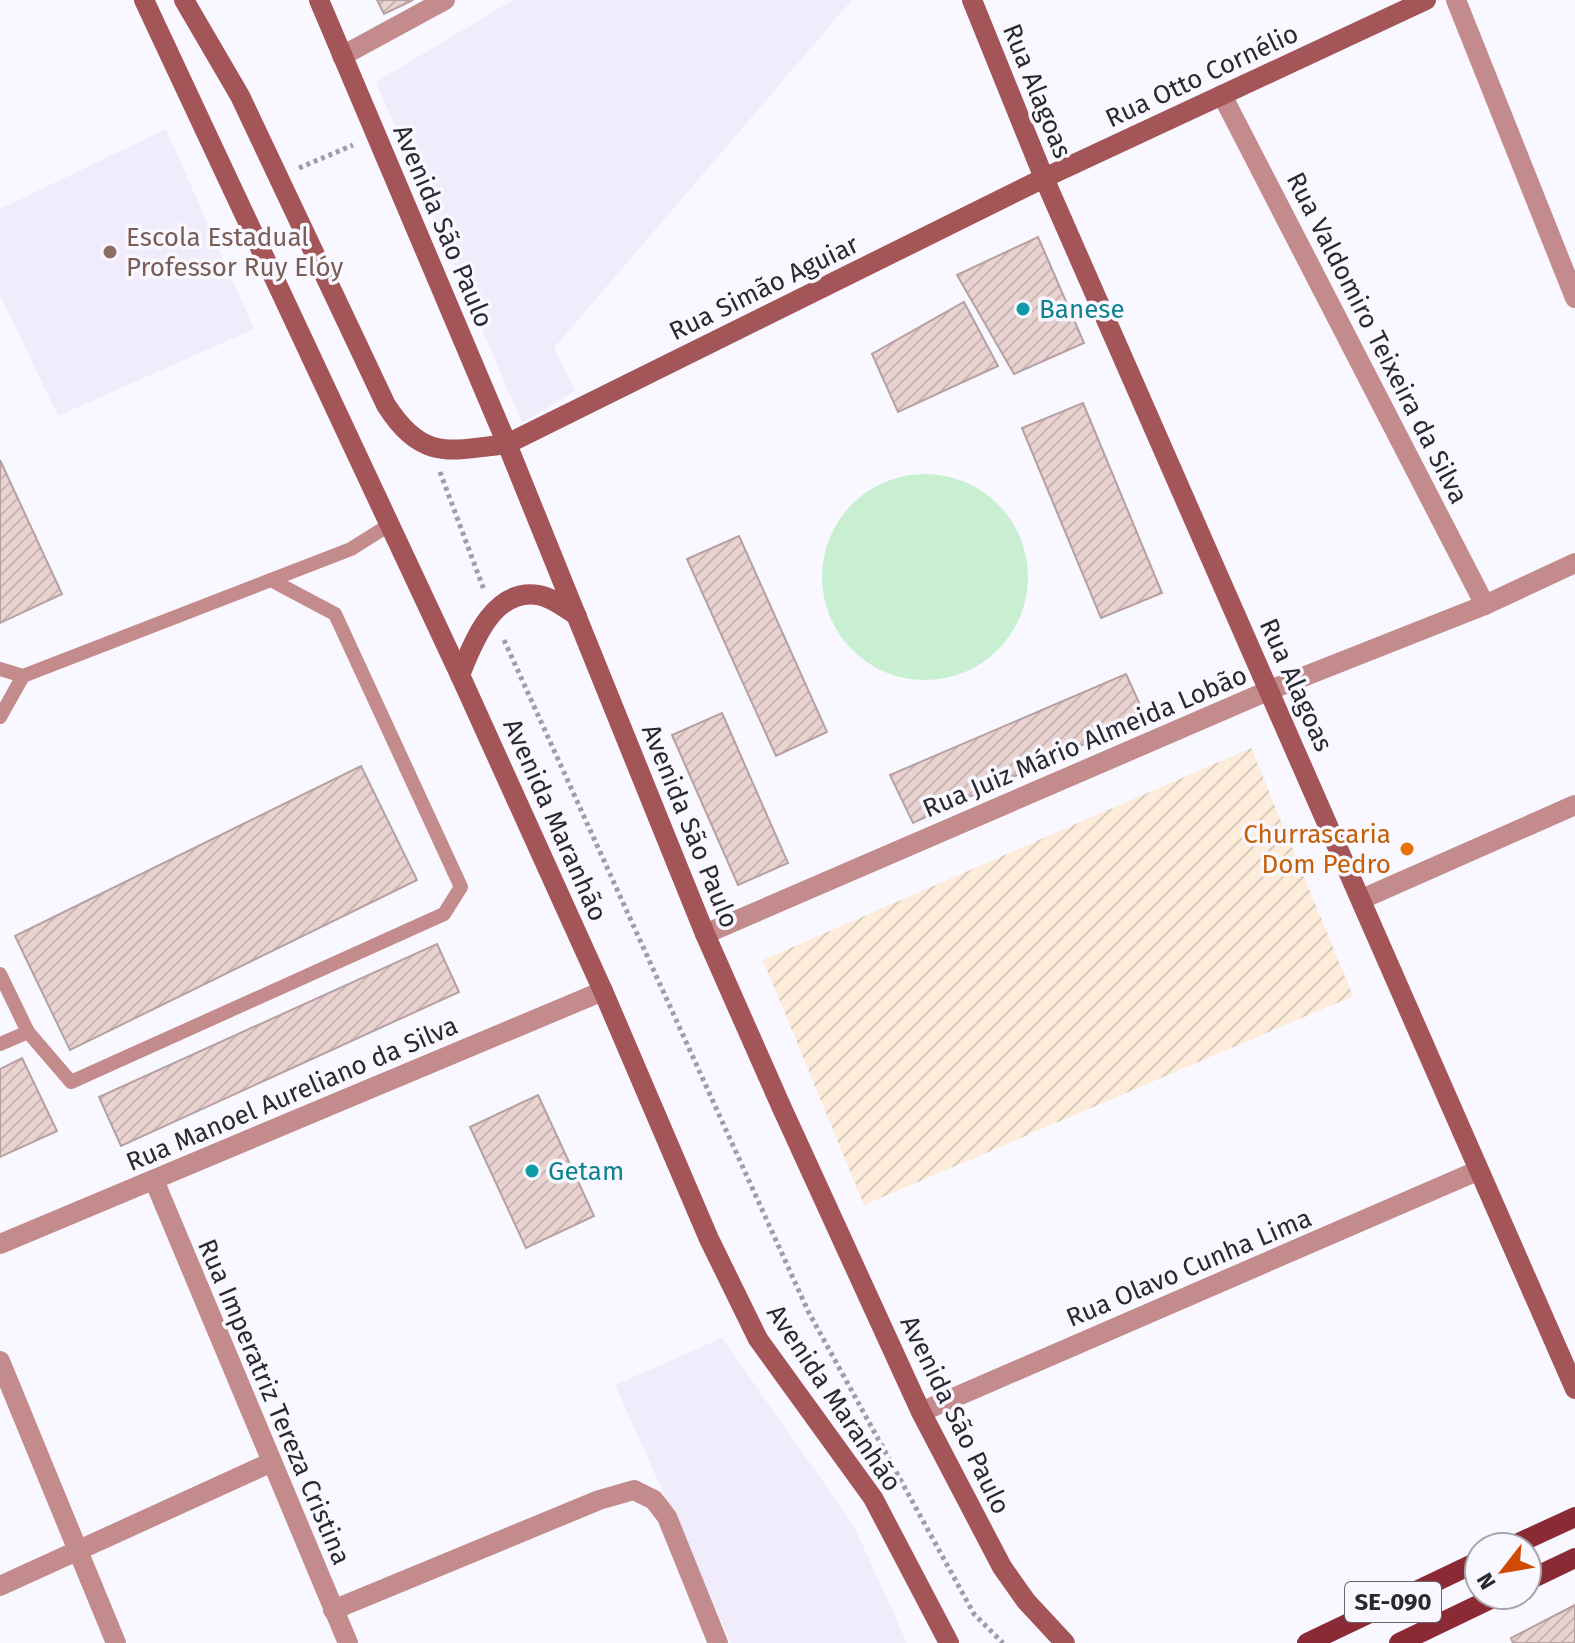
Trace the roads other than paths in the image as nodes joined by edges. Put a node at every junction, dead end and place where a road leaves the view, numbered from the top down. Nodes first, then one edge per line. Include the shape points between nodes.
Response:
1 (144, 0) edge
2 (184, 0) edge
3 (319, 0) edge
4 (445, 0) edge
5 (972, 0) edge
6 (1426, 0) edge
7 (1456, 0) edge
8 (342, 56) junction
9 (1222, 95) junction
10 (1044, 178) junction
11 (1575, 298) edge
12 (507, 444) junction
13 (389, 525) junction
14 (1575, 563) edge
15 (271, 580) junction
16 (1485, 605) junction
17 (577, 616) junction
18 (0, 669) edge
19 (460, 675) junction
20 (23, 676) junction
21 (1270, 690) junction
22 (0, 717) edge
23 (1575, 805) edge
24 (1362, 899) junction
25 (705, 934) junction
26 (0, 974) edge
27 (603, 991) junction
28 (28, 1032) junction
29 (0, 1044) edge
30 (1477, 1171) junction
31 (154, 1180) junction
32 (0, 1244) edge
33 (0, 1361) edge
34 (1575, 1389) edge
35 (921, 1412) junction
36 (272, 1462) junction
37 (1575, 1517) edge
38 (1543, 1532) edge
39 (80, 1552) junction
40 (1575, 1558) edge
41 (1463, 1569) edge
42 (1543, 1573) edge
43 (0, 1586) edge
44 (333, 1610) junction
45 (1468, 1611) edge
46 (1412, 1640) edge
47 (116, 1643) edge
48 (348, 1643) edge
49 (718, 1643) edge
50 (949, 1643) edge
51 (1065, 1643) edge
52 (1307, 1643) edge

1 - 13 main road, Avenida Maranhão
2 - 12 main road via 240,96 386,405 412,437 432,450
3 - 8 main road, Avenida São Paulo
4 - 8 street
5 - 10 main road, Rua Alagoas
6 - 9 main road, Rua Otto Cornélio
7 - 11 street
8 - 12 main road, Avenida São Paulo
9 - 10 main road, Rua Otto Cornélio
9 - 16 street, Rua Valdomiro Teixeira da Silva
10 - 12 main road, Rua Simão Aguiar
10 - 21 main road, Rua Alagoas
12 - 17 main road, Avenida São Paulo
13 - 15 lane via 351,549
13 - 19 main road, Avenida Maranhão
14 - 16 street, Rua Juiz Mário Almeida Lobão
15 - 20 lane
15 - 28 lane via 335,614 461,887 444,914 71,1082
16 - 21 street, Rua Juiz Mário Almeida Lobão
17 - 19 main road via 550,599 525,595 492,614
17 - 25 main road, Avenida São Paulo
18 - 20 lane
19 - 27 main road, Avenida Maranhão
20 - 22 lane
21 - 24 main road, Rua Alagoas
21 - 25 street, Rua Juiz Mário Almeida Lobão
23 - 24 street
24 - 30 main road, Rua Alagoas
25 - 35 main road, Avenida São Paulo
26 - 28 lane
27 - 31 street, Rua Manoel Aureliano da Silva
27 - 50 main road, Avenida Maranhão via 660,1130 758,1339 873,1498
28 - 29 lane
30 - 34 main road, Rua Alagoas
30 - 35 street, Rua Olavo Cunha Lima
31 - 32 street, Rua Manoel Aureliano da Silva
31 - 36 street, Rua Imperatriz Tereza Cristina
33 - 39 street
35 - 51 main road, Avenida São Paulo via 1002,1567
36 - 39 street
36 - 44 street, Rua Imperatriz Tereza Cristina
37 - 38 main road
39 - 43 street
39 - 47 street
40 - 42 main road
41 - 52 main road, SE-090
44 - 48 street, Rua Imperatriz Tereza Cristina
44 - 49 street via 634,1490 654,1500 667,1517
45 - 46 main road, SE-090

